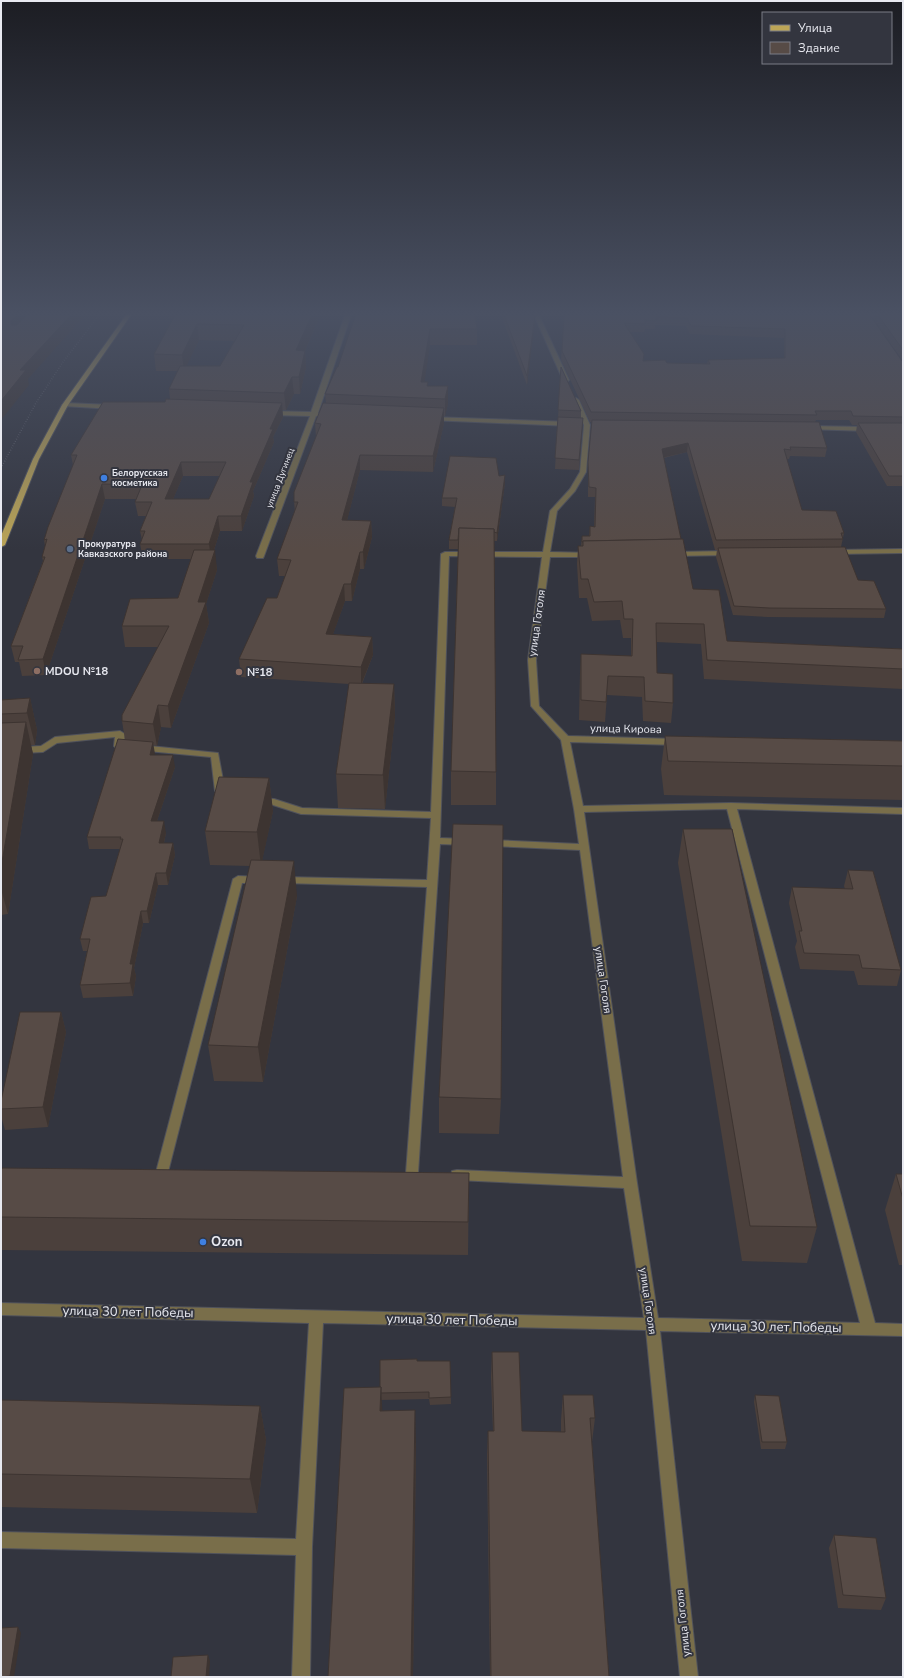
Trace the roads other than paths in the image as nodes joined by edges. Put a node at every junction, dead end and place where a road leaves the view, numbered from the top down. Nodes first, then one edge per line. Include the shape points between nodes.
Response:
1 (73, 393) edge
2 (321, 393) edge
3 (575, 393) edge
4 (65, 405) junction
5 (120, 407) edge
6 (260, 412) edge
7 (314, 414) junction
8 (338, 415) edge
9 (424, 418) edge
10 (591, 425) junction
11 (800, 428) edge
12 (879, 429) edge
13 (1, 545) edge
14 (903, 551) edge
15 (824, 552) edge
16 (736, 553) edge
17 (665, 554) edge
18 (601, 555) edge
19 (260, 556) dead end
20 (546, 556) junction
21 (565, 739) junction
22 (685, 742) edge
23 (1, 751) edge
24 (228, 799) edge
25 (251, 801) edge
26 (731, 806) junction
27 (579, 809) junction
28 (903, 811) edge
29 (436, 815) junction
30 (435, 841) junction
31 (584, 847) junction
32 (431, 884) junction
33 (396, 1173) edge
34 (412, 1173) junction
35 (428, 1174) edge
36 (443, 1174) edge
37 (146, 1176) edge
38 (161, 1176) junction
39 (177, 1176) edge
40 (630, 1183) junction
41 (1, 1309) edge
42 (316, 1317) junction
43 (652, 1324) junction
44 (869, 1329) junction
45 (903, 1330) edge
46 (1, 1540) edge
47 (304, 1547) junction
48 (301, 1677) edge
49 (689, 1677) edge

1 - 4 main road
2 - 7 street, улица Дугинец
3 - 10 street, улица Гоголя
4 - 5 street
4 - 13 main road via 36,459
6 - 7 street
7 - 8 street
7 - 19 street, улица Дугинец
9 - 10 street
10 - 20 street, улица Гоголя via 583,472 573,490 554,511
11 - 12 street
14 - 15 street
16 - 17 street
18 - 20 street
20 - 21 street, улица Гоголя via 532,660 535,706
20 - 29 street via 445,554
21 - 22 street, улица Кирова
21 - 27 street, улица Гоголя
23 - 24 street via 43,748 55,740 120,734 119,746 215,755 221,799
25 - 29 street via 274,802 301,811
26 - 27 street
26 - 28 street
26 - 44 street
27 - 31 street, улица Гоголя
29 - 30 street
30 - 31 street
30 - 32 street
31 - 40 street, улица Гоголя
32 - 34 street
32 - 38 street via 238,879
33 - 34 street
34 - 35 street
36 - 40 street
37 - 38 street
38 - 39 street
40 - 43 street, улица Гоголя
41 - 42 street, улица 30 лет Победы
42 - 43 street, улица 30 лет Победы
42 - 47 street
43 - 44 street, улица 30 лет Победы
43 - 49 street, улица Гоголя
44 - 45 street, улица 30 лет Победы
46 - 47 street
47 - 48 street

